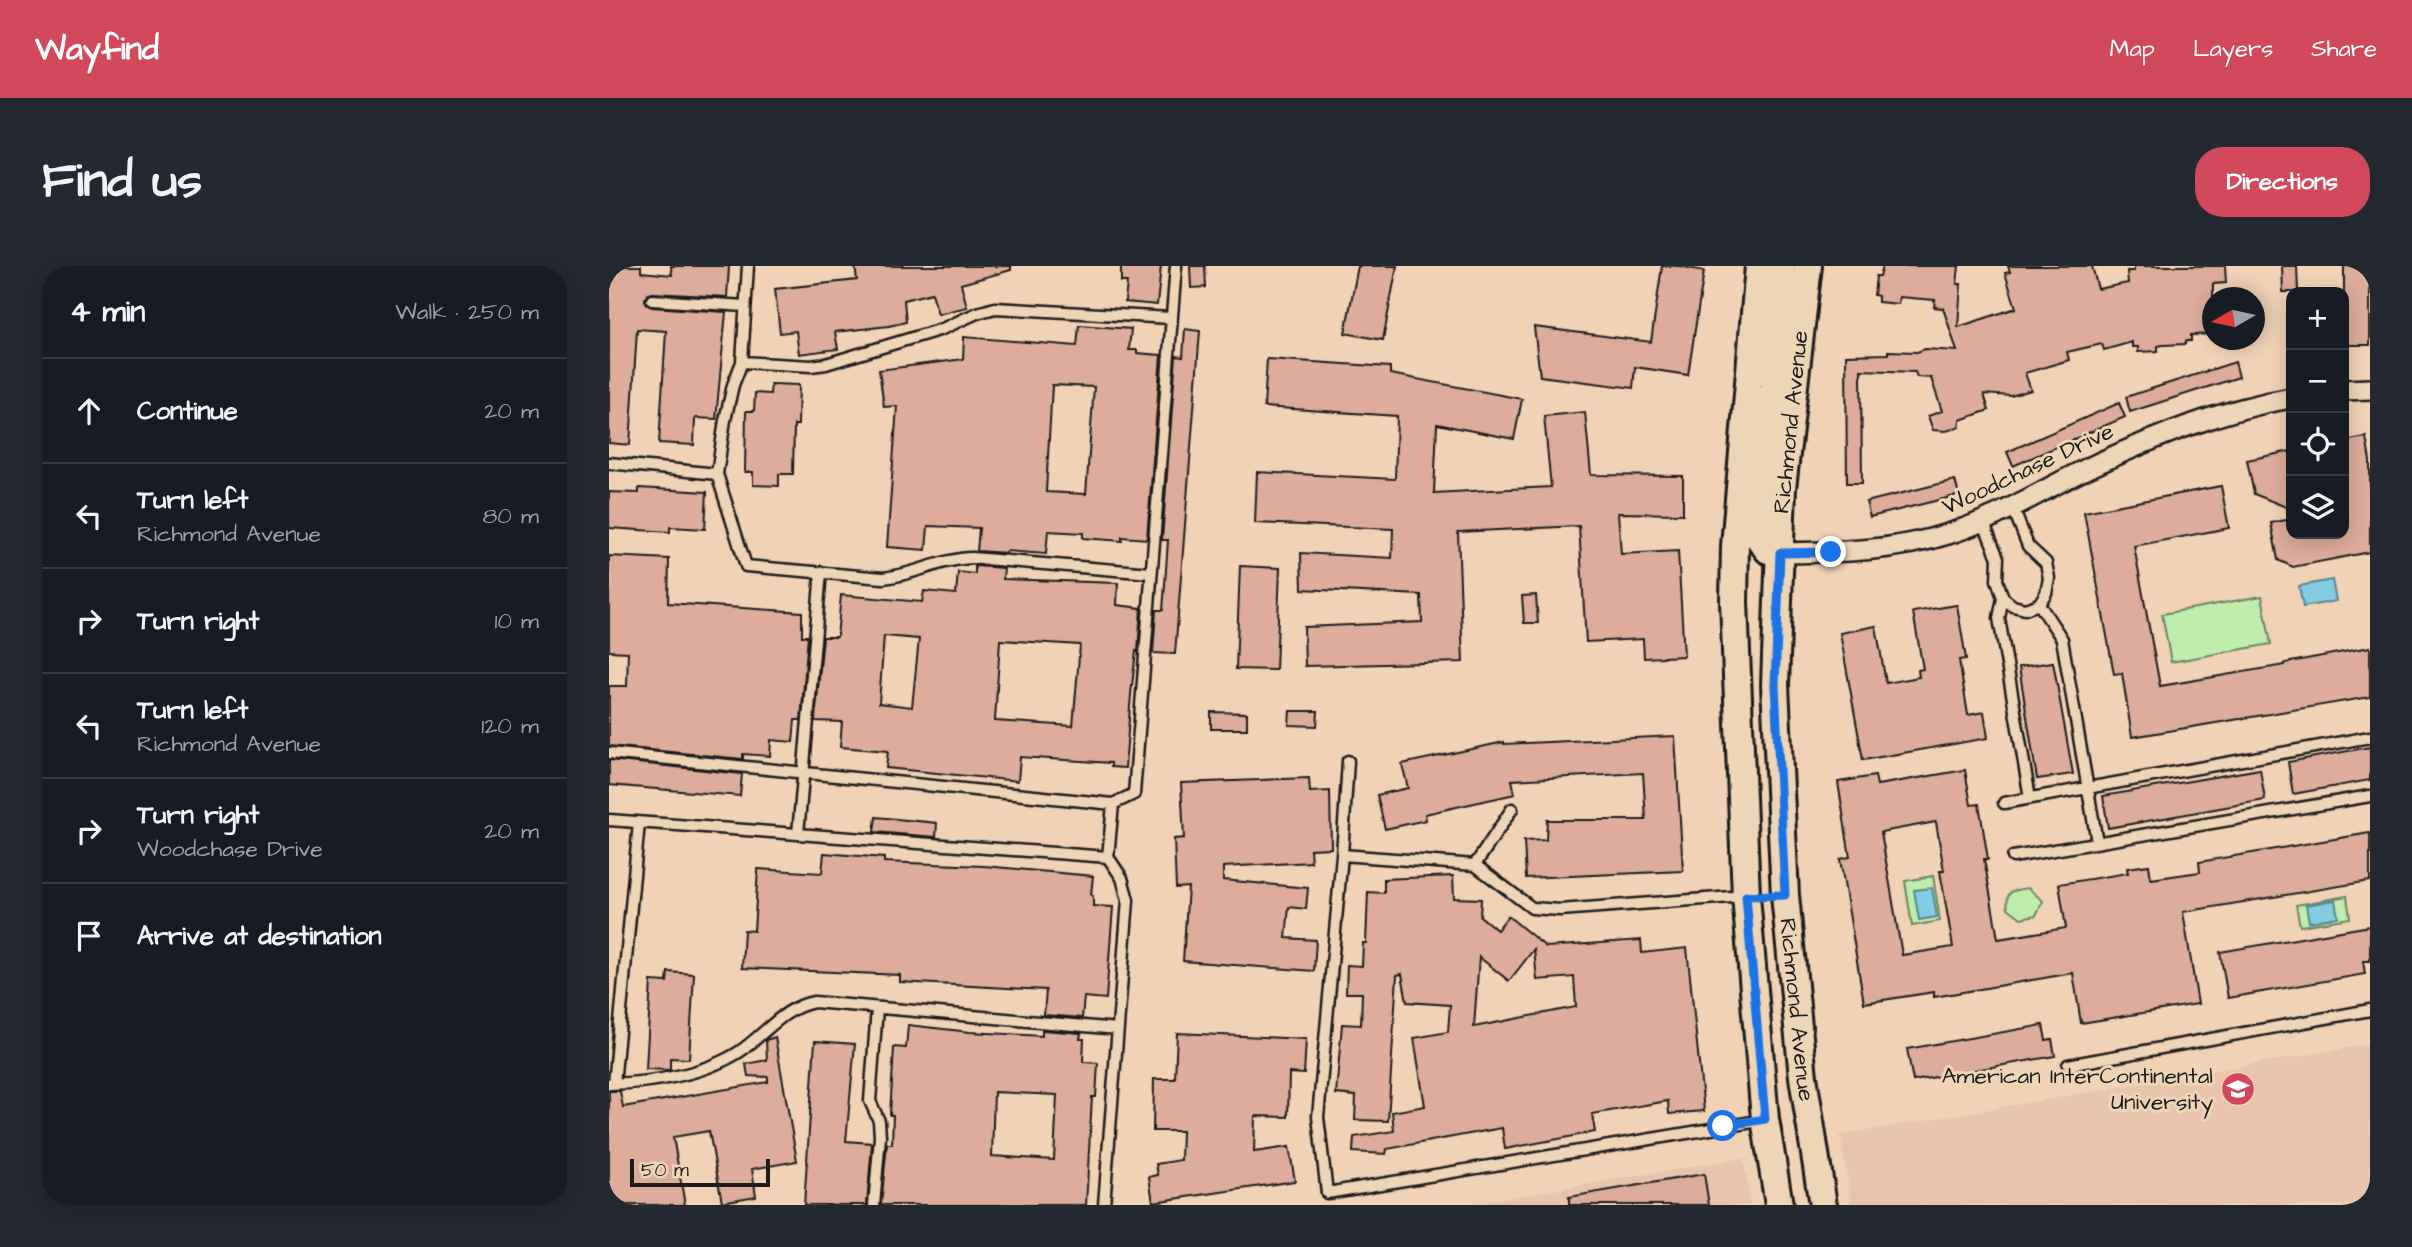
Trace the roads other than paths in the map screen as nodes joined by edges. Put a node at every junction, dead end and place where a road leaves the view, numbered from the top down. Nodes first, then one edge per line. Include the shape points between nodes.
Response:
1 (748, 266) edge
2 (1176, 266) edge
3 (1759, 266) edge
4 (1782, 266) edge
5 (1808, 266) edge
6 (652, 300) dead end
7 (745, 306) junction
8 (1171, 318) junction
9 (742, 362) junction
10 (1749, 380) junction
11 (2370, 389) edge
12 (2349, 390) edge
13 (2286, 399) edge
14 (1789, 432) junction
15 (609, 463) edge
16 (716, 474) junction
17 (2013, 508) junction
18 (1983, 521) junction
19 (1780, 553) junction
20 (821, 572) junction
21 (1151, 573) junction
22 (2004, 598) junction
23 (2039, 604) junction
24 (2370, 737) edge
25 (609, 753) edge
26 (1348, 761) dead end
27 (802, 772) junction
28 (2089, 787) junction
29 (2370, 796) edge
30 (2030, 798) junction
31 (2004, 803) dead end
32 (1113, 804) junction
33 (1513, 809) dead end
34 (609, 820) edge
35 (639, 823) junction
36 (798, 834) junction
37 (2097, 842) junction
38 (1342, 855) junction
39 (1108, 857) junction
40 (2013, 857) dead end
41 (1475, 865) junction
42 (1785, 895) junction
43 (1746, 896) junction
44 (877, 1008) junction
45 (2370, 1010) edge
46 (1118, 1029) junction
47 (2069, 1065) dead end
48 (611, 1084) edge
49 (1765, 1119) junction
50 (874, 1205) edge
51 (1104, 1205) edge
52 (1779, 1205) edge
53 (1823, 1205) edge

1 - 7 lane
2 - 8 lane
3 - 10 main road, Richmond Avenue
4 - 14 main road via 1775,406
5 - 14 main road, Richmond Avenue
6 - 7 lane
7 - 9 lane
8 - 9 lane via 995,308 826,364
8 - 21 lane
9 - 16 lane via 730,396
10 - 19 main road via 1763,438 1759,538 1768,550
10 - 43 main road, Richmond Avenue via 1734,602
11 - 12 street
13 - 17 street, Woodchase Drive via 2181,426
14 - 19 main road, Richmond Avenue
15 - 16 lane
16 - 20 lane via 746,566
17 - 18 street, Woodchase Drive
17 - 23 lane via 2028,546 2046,563 2049,578
18 - 19 street, Woodchase Drive via 1898,548
18 - 22 lane via 1998,558 1997,580
19 - 42 main road, Richmond Avenue via 1775,685
20 - 21 lane via 883,578 972,558
20 - 27 lane
21 - 32 lane via 1134,794
22 - 23 lane via 2025,609
22 - 30 lane via 1999,618
23 - 28 lane via 2062,639
24 - 28 lane
25 - 27 lane
26 - 38 lane
27 - 32 lane
27 - 36 lane
28 - 30 lane
28 - 37 lane
29 - 37 lane
30 - 31 lane
32 - 39 lane
33 - 41 lane
34 - 35 lane
35 - 36 lane
35 - 48 lane
36 - 39 lane
37 - 40 lane
38 - 41 lane
38 - 49 lane via 1318,1117 1327,1193
39 - 46 lane via 1122,878 1128,900
41 - 43 lane via 1532,908 1560,910
42 - 43 main road
42 - 53 main road, Richmond Avenue via 1803,1077
43 - 49 main road, Richmond Avenue
44 - 46 lane
44 - 48 lane via 800,1004 716,1064
44 - 50 lane via 870,1101 880,1137
45 - 47 lane
46 - 51 lane
49 - 52 main road, Richmond Avenue

